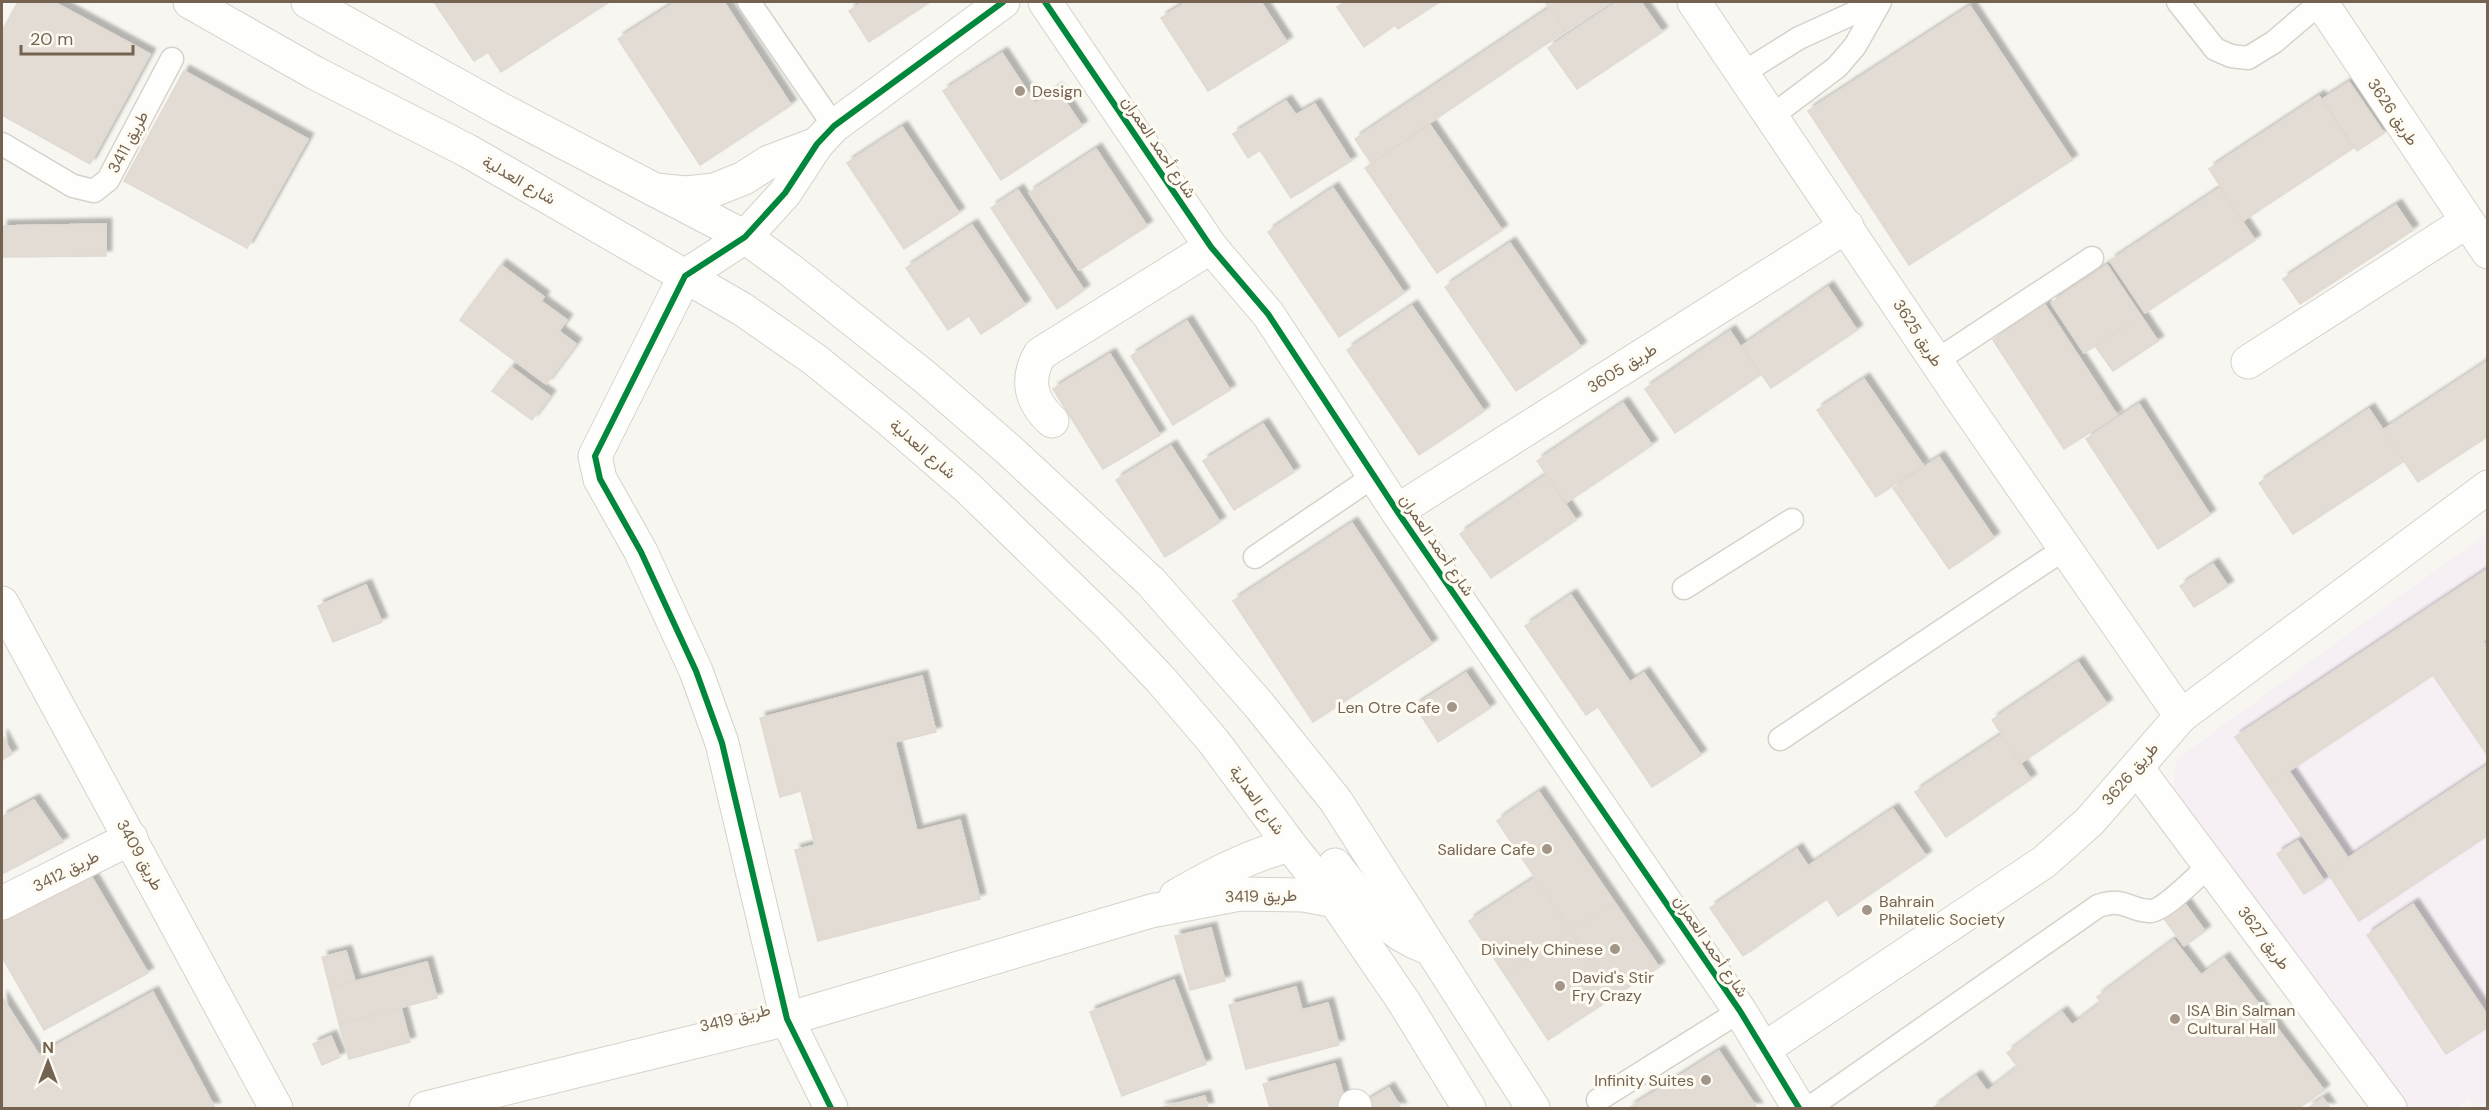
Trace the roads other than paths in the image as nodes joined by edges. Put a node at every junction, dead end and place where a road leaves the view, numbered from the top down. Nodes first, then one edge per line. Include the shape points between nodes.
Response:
1 (190, 2) edge
2 (308, 2) edge
3 (749, 2) edge
4 (1003, 2) edge
5 (1045, 2) edge
6 (1695, 2) edge
7 (1879, 2) edge
8 (2178, 2) edge
9 (2321, 2) edge
10 (172, 59) dead end
11 (1743, 73) junction
12 (1772, 116) junction
13 (825, 135) junction
14 (2, 144) edge
15 (655, 190) junction
16 (2466, 222) junction
17 (1847, 226) junction
18 (745, 237) junction
19 (1210, 247) junction
20 (2487, 252) edge
21 (2092, 258) dead end
22 (686, 276) junction
23 (1936, 361) junction
24 (2248, 362) dead end
25 (1052, 421) dead end
26 (1374, 476) junction
27 (2487, 487) edge
28 (1397, 511) junction
29 (1791, 520) dead end
30 (2064, 549) junction
31 (1255, 557) dead end
32 (1684, 588) dead end
33 (2, 603) edge
34 (2181, 717) junction
35 (1780, 739) dead end
36 (2137, 768) junction
37 (130, 838) junction
38 (1290, 845) junction
39 (2209, 866) junction
40 (1335, 901) junction
41 (2, 903) edge
42 (1151, 911) junction
43 (1428, 948) junction
44 (1740, 1011) junction
45 (787, 1019) junction
46 (1764, 1049) junction
47 (1598, 1100) dead end
48 (276, 1108) edge
49 (426, 1108) edge
50 (831, 1108) edge
51 (1469, 1108) edge
52 (1533, 1108) edge
53 (1800, 1108) edge
54 (1809, 1108) edge
55 (2390, 1108) edge

1 - 22 street, شارع العدلية via 315,73 468,151
2 - 15 street
3 - 13 lane
4 - 13 street
5 - 19 street, شارع أحمد العمران
6 - 11 street, طريق 3625
7 - 11 lane via 1799,38
7 - 12 lane via 1855,46 1837,67
8 - 9 lane via 2215,49 2248,58 2274,42
9 - 16 street, طريق 3626
10 - 14 lane, طريق 3411 via 108,180 94,191 74,186
11 - 12 street, طريق 3625
12 - 17 street, طريق 3625
13 - 15 street via 714,190
13 - 18 street via 785,193
15 - 18 street
16 - 20 street, طريق 3626
16 - 24 street
17 - 23 street, طريق 3625
17 - 28 street, طريق 3605
18 - 22 street
18 - 43 street via 925,377 1151,582 1259,705 1336,801
19 - 25 street via 1040,354 1031,384 1039,409
19 - 26 street, شارع أحمد العمران via 1268,314
21 - 23 lane
22 - 38 street, شارع العدلية via 814,359 969,489 1161,680 1215,742
22 - 45 street via 594,456 600,479 641,552 696,671 722,743
23 - 30 street, طريق 3625
26 - 28 street, شارع أحمد العمران
26 - 31 lane
27 - 34 street, طريق 3626
28 - 44 street, شارع أحمد العمران
29 - 32 lane
30 - 34 street, طريق 3625
30 - 35 lane
33 - 37 street, طريق 3409
34 - 36 street, طريق 3626
36 - 39 street, طريق 3627
36 - 46 street, طريق 3626 via 2090,821 2044,862
37 - 41 street, طريق 3412
37 - 48 street, طريق 3409
38 - 40 street, شارع العدلية
38 - 42 street, طريق 3419 via 1232,866
38 - 43 street via 1301,843 1326,854 1388,926 1403,938
39 - 54 lane via 2158,909 2144,910 2125,903 2098,906
39 - 55 street, طريق 3627
40 - 42 street, طريق 3419 via 1304,895 1240,894
40 - 51 street, شارع العدلية via 1404,1002
42 - 45 street, طريق 3419
43 - 52 street
44 - 46 street, شارع أحمد العمران
44 - 47 lane
45 - 49 street, طريق 3419
45 - 50 street
46 - 53 street, شارع أحمد العمران

